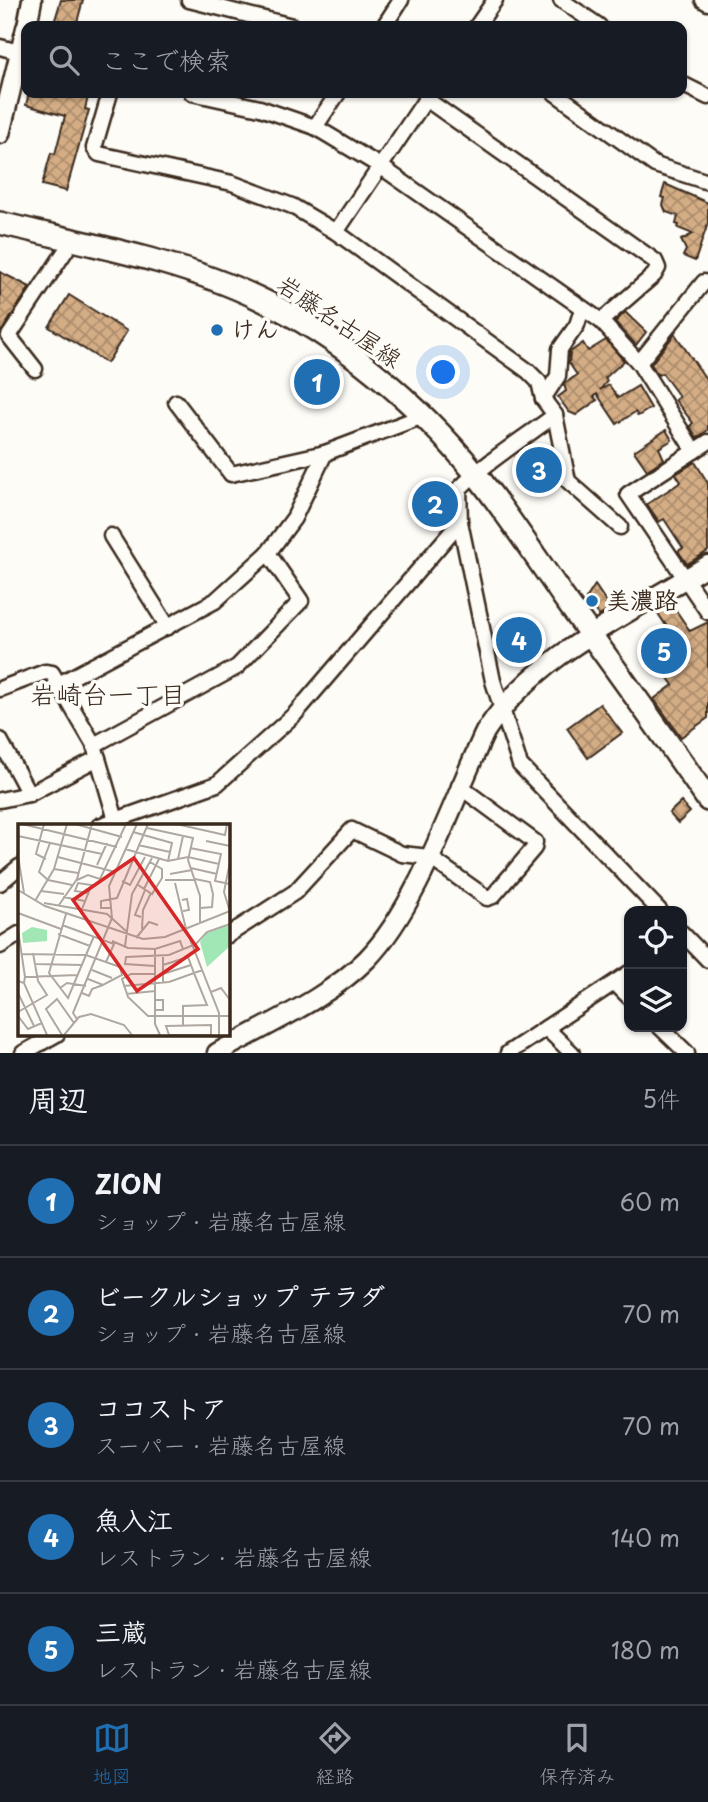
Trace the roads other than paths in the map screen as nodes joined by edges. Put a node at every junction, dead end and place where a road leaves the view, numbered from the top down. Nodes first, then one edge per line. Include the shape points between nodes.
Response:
1 (32, 0) edge
2 (189, 0) edge
3 (401, 0) edge
4 (495, 0) edge
5 (561, 0) edge
6 (703, 0) edge
7 (708, 3) edge
8 (27, 21) edge
9 (272, 21) edge
10 (387, 21) edge
11 (480, 21) edge
12 (592, 21) edge
13 (0, 47) edge
14 (21, 52) edge
15 (21, 63) edge
16 (687, 86) edge
17 (708, 97) edge
18 (109, 98) edge
19 (215, 98) edge
20 (335, 98) edge
21 (427, 98) edge
22 (431, 98) edge
23 (562, 98) edge
24 (315, 127) junction
25 (0, 134) edge
26 (380, 166) junction
27 (708, 182) edge
28 (0, 223) edge
29 (336, 232) junction
30 (72, 241) junction
31 (707, 281) edge
32 (582, 309) junction
33 (601, 321) junction
34 (639, 363) junction
35 (35, 369) dead end
36 (543, 399) junction
37 (176, 401) dead end
38 (555, 415) junction
39 (423, 416) junction
40 (708, 442) edge
41 (694, 451) junction
42 (326, 453) junction
43 (475, 473) junction
44 (460, 522) junction
45 (620, 527) dead end
46 (111, 536) dead end
47 (268, 553) junction
48 (708, 565) edge
49 (685, 579) junction
50 (708, 612) edge
51 (168, 627) junction
52 (594, 636) junction
53 (59, 684) junction
54 (0, 689) edge
55 (502, 705) junction
56 (0, 740) edge
57 (96, 752) junction
58 (459, 786) junction
59 (29, 794) junction
60 (0, 800) edge
61 (708, 800) edge
62 (116, 820) junction
63 (102, 824) edge
64 (429, 857) junction
65 (18, 868) edge
66 (0, 883) edge
67 (655, 906) edge
68 (229, 934) edge
69 (18, 935) edge
70 (687, 940) edge
71 (0, 946) edge
72 (708, 960) edge
73 (624, 977) edge
74 (615, 983) junction
75 (624, 992) edge
76 (546, 1028) junction
77 (665, 1032) edge
78 (53, 1036) edge
79 (224, 1051) edge
80 (23, 1053) edge
81 (508, 1053) edge
82 (572, 1053) edge
83 (687, 1053) edge

1 - 8 street
2 - 9 street
3 - 10 street
4 - 11 street
5 - 12 street
6 - 7 street
13 - 14 street
15 - 25 street
16 - 17 street
18 - 29 street via 94,148 99,154 246,188 285,203
19 - 24 street
20 - 24 street
21 - 26 street
22 - 33 street via 655,261 654,275
23 - 27 street via 655,165
24 - 26 street
26 - 29 street
26 - 32 street
28 - 30 main road, 岩藤名古屋線
29 - 36 street via 528,371 539,382
30 - 35 street via 9,336
30 - 39 main road, 岩藤名古屋線 via 192,273 259,298 376,375
31 - 34 street
32 - 33 street
32 - 36 street via 560,349 558,376
33 - 34 street
34 - 41 street
36 - 38 street
37 - 42 street via 231,474
38 - 43 street
38 - 45 street via 568,481
39 - 42 street
39 - 43 main road, 岩藤名古屋線
40 - 41 street
41 - 49 street via 628,494
42 - 47 street via 294,518
43 - 44 street via 459,489
43 - 52 main road, 岩藤名古屋線
44 - 55 street
44 - 62 street via 295,714 217,784
46 - 51 street
47 - 51 street via 215,601
47 - 57 street via 301,601 237,667
48 - 49 street
49 - 50 street
49 - 52 street
51 - 53 street
52 - 55 street via 566,652
52 - 61 main road, 岩藤名古屋線
53 - 54 street via 45,671
53 - 57 street
55 - 58 street
55 - 67 street via 520,765
56 - 59 street
57 - 59 street
57 - 62 street
58 - 64 street
58 - 64 street via 535,842 534,848 493,896 486,898
59 - 60 street
62 - 63 street
64 - 68 street via 402,854 352,830 295,892
64 - 79 street via 402,913 368,958 305,1004
65 - 66 street
69 - 71 street
70 - 72 street
73 - 74 street
74 - 75 street
74 - 76 street
76 - 81 street
76 - 82 street
77 - 83 street
78 - 80 street

